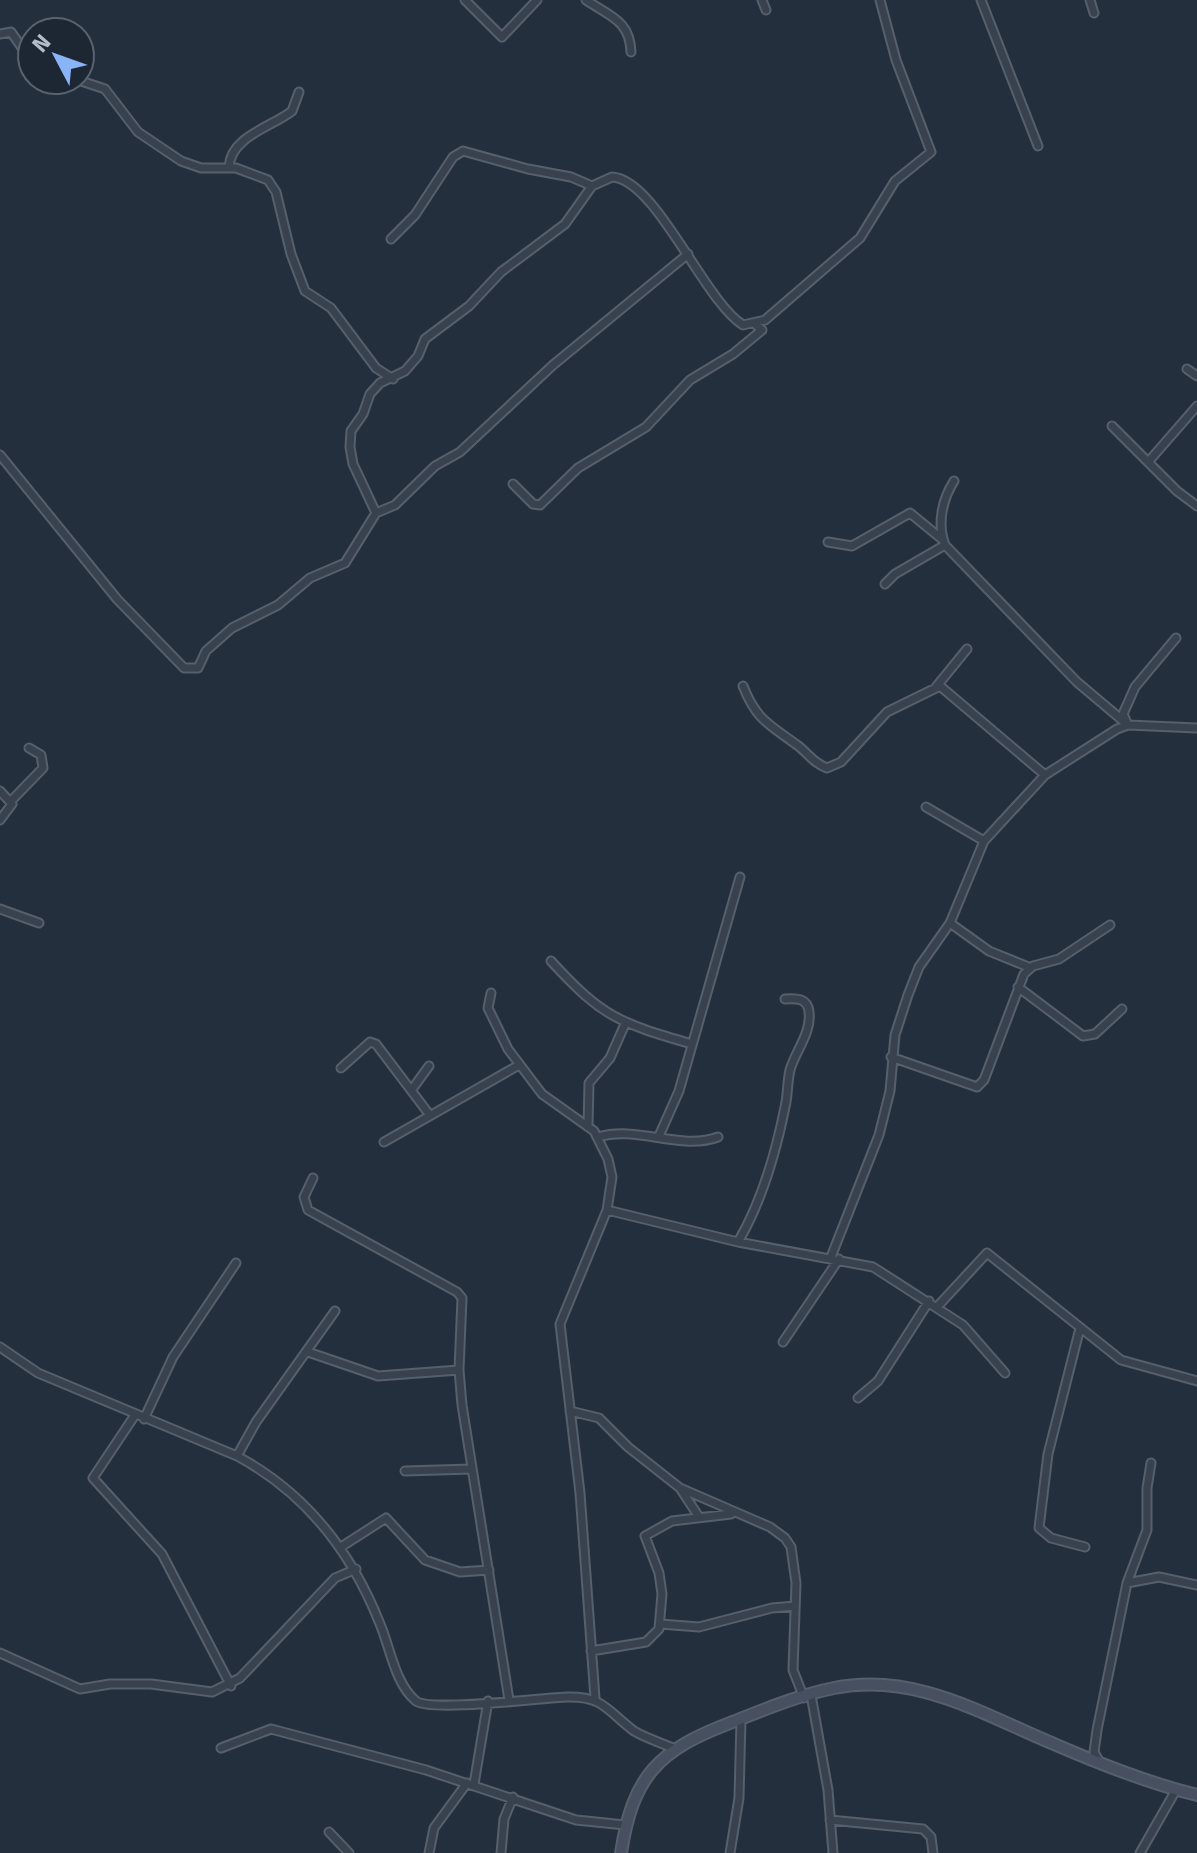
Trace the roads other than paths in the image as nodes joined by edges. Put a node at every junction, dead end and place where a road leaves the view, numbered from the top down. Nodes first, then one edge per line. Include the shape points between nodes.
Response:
1 (465, 0) edge
2 (537, 0) edge
3 (586, 0) edge
4 (762, 0) edge
5 (880, 0) edge
6 (981, 0) edge
7 (1090, 0) edge
8 (766, 10) dead end
9 (1094, 13) dead end
10 (631, 52) dead end
11 (96, 88) edge
12 (299, 92) dead end
13 (1038, 146) dead end
14 (229, 167) junction
15 (592, 186) junction
16 (391, 239) dead end
17 (688, 254) junction
18 (756, 325) junction
19 (1187, 369) dead end
20 (1197, 376) edge
21 (393, 379) junction
22 (1197, 406) edge
23 (1112, 426) dead end
24 (0, 455) edge
25 (1149, 461) junction
26 (954, 481) dead end
27 (513, 484) dead end
28 (1197, 506) edge
29 (376, 513) junction
30 (828, 542) dead end
31 (944, 543) junction
32 (885, 584) dead end
33 (1176, 638) dead end
34 (967, 649) dead end
35 (743, 686) dead end
36 (932, 692) junction
37 (1128, 725) junction
38 (1197, 728) edge
39 (29, 748) dead end
40 (1045, 775) junction
41 (0, 791) edge
42 (11, 801) junction
43 (926, 807) dead end
44 (0, 820) edge
45 (984, 841) junction
46 (740, 877) dead end
47 (0, 909) edge
48 (39, 923) dead end
49 (950, 923) junction
50 (1110, 925) dead end
51 (551, 961) dead end
52 (1027, 971) junction
53 (1018, 987) junction
54 (491, 993) dead end
55 (785, 999) dead end
56 (1122, 1009) dead end
57 (625, 1024) junction
58 (692, 1044) junction
59 (891, 1057) junction
60 (519, 1065) junction
61 (429, 1066) dead end
62 (341, 1068) dead end
63 (413, 1088) junction
64 (429, 1114) junction
65 (588, 1127) junction
66 (659, 1136) junction
67 (598, 1137) junction
68 (718, 1137) dead end
69 (384, 1142) dead end
70 (313, 1178) dead end
71 (607, 1210) junction
72 (738, 1242) junction
73 (835, 1258) junction
74 (236, 1263) dead end
75 (929, 1301) junction
76 (937, 1307) junction
77 (335, 1311) dead end
78 (1080, 1328) junction
79 (783, 1342) dead end
80 (0, 1347) edge
81 (308, 1352) junction
82 (459, 1370) junction
83 (1005, 1373) dead end
84 (1197, 1381) edge
85 (858, 1398) dead end
86 (570, 1411) junction
87 (140, 1417) junction
88 (237, 1456) junction
89 (1151, 1463) dead end
90 (472, 1469) junction
91 (405, 1471) dead end
92 (680, 1488) junction
93 (733, 1514) junction
94 (699, 1517) junction
95 (341, 1547) junction
96 (1085, 1547) dead end
97 (356, 1569) junction
98 (489, 1570) junction
99 (1127, 1583) junction
100 (1197, 1585) edge
101 (795, 1606) junction
102 (660, 1624) junction
103 (591, 1651) junction
104 (0, 1653) edge
105 (231, 1686) junction
106 (807, 1697) junction
107 (595, 1698) junction
108 (509, 1700) junction
109 (488, 1701) junction
110 (741, 1719) junction
111 (221, 1748) dead end
112 (673, 1748) junction
113 (1100, 1763) junction
114 (470, 1784) junction
115 (1176, 1790) junction
116 (1197, 1795) edge
117 (513, 1797) junction
118 (830, 1820) junction
119 (625, 1825) junction
120 (329, 1832) dead end
121 (501, 1852) edge
122 (349, 1853) edge
123 (429, 1853) edge
124 (621, 1853) edge
125 (730, 1853) edge
126 (833, 1853) edge
127 (933, 1853) edge
128 (1140, 1853) edge

1 - 2 street via 502,37
3 - 10 street via 612,14 627,30
4 - 8 street
5 - 18 street via 931,152 895,181 860,238
6 - 13 street
7 - 9 street
11 - 14 street via 111,94 138,132 172,156 201,168
12 - 14 street via 292,111 239,145
14 - 21 street via 260,176 273,186 305,291 331,308 376,368
15 - 16 street via 463,151
15 - 17 street via 612,177 632,184
15 - 21 street via 565,224 525,251 469,306 430,334 412,363
17 - 18 street via 733,318
17 - 29 street via 553,365 460,452 435,466 395,505
18 - 27 street via 762,330 753,340 704,368 646,427 578,468 540,505
19 - 20 street
21 - 29 street via 374,389 351,431 353,464
22 - 25 street
23 - 25 street
24 - 29 street via 117,599 190,671 232,628 278,605 310,578 345,563
25 - 28 street
26 - 31 street via 943,509
30 - 31 street via 852,546 910,513
31 - 32 street
31 - 37 street via 1077,682
33 - 37 street via 1135,687 1123,714
34 - 36 street
35 - 36 street via 764,723 827,768 841,762 887,712
36 - 40 street via 940,686
37 - 38 street
37 - 40 street
39 - 42 street via 41,755 43,768
40 - 45 street
41 - 42 street
42 - 44 street
43 - 45 street
45 - 49 street
46 - 58 street
47 - 48 street
49 - 52 street
49 - 59 street via 919,967
50 - 52 street via 1059,959
51 - 57 street via 603,1012
52 - 53 street
53 - 56 street via 1083,1036 1095,1034
53 - 59 street via 977,1087
54 - 60 street via 491,1020
55 - 72 street via 806,1004 807,1028 790,1070 773,1154
57 - 58 street
57 - 65 street via 610,1058 589,1083
58 - 66 street
59 - 73 street via 890,1091 879,1135
60 - 64 street
60 - 65 street via 542,1094
61 - 63 street
62 - 63 street via 370,1042
63 - 64 street
64 - 69 street
65 - 67 street
66 - 67 street
66 - 68 street via 692,1142
67 - 71 street via 612,1177
70 - 82 street via 303,1203 308,1210 462,1298
71 - 72 street
71 - 86 street via 560,1324
72 - 73 street
73 - 75 street via 873,1267
73 - 79 street
74 - 87 street
75 - 76 street
75 - 85 street via 878,1381
76 - 78 street via 987,1253
76 - 83 street via 967,1328
77 - 81 street
78 - 84 street via 1121,1360
78 - 96 street via 1048,1454 1039,1528 1051,1538
80 - 87 street via 38,1373
81 - 82 street via 378,1376
81 - 88 street
82 - 90 street
86 - 92 street via 599,1418
86 - 103 street
87 - 88 street
87 - 105 street via 93,1478 162,1554
88 - 95 street via 298,1499
89 - 99 street via 1147,1530
90 - 91 street
90 - 98 street
92 - 93 street
92 - 94 street
93 - 94 street
93 - 101 street via 785,1538 791,1547
94 - 102 street via 672,1521 645,1536 659,1573
95 - 97 street
95 - 98 street via 386,1518 425,1560 460,1572
97 - 105 street via 335,1578
97 - 109 street via 403,1684 417,1702 438,1707
98 - 108 street
99 - 100 street via 1159,1577
99 - 113 street via 1097,1730 1094,1752
101 - 102 street via 699,1627
101 - 106 street via 793,1670
102 - 103 street via 646,1642
103 - 107 street
104 - 105 street via 80,1689 151,1684 204,1693
106 - 110 main road
106 - 113 main road via 871,1685 937,1692
106 - 118 street
107 - 108 street
107 - 112 street via 636,1732
108 - 109 street
109 - 114 street
110 - 112 main road
110 - 125 street via 739,1798
111 - 114 street via 271,1729
112 - 119 main road via 656,1764
113 - 115 main road
114 - 117 street
114 - 123 street via 434,1828
115 - 116 main road
115 - 128 street
117 - 119 street via 576,1820
117 - 121 street via 504,1819
118 - 126 street
118 - 127 street via 923,1829 931,1837
119 - 124 main road
120 - 122 street

